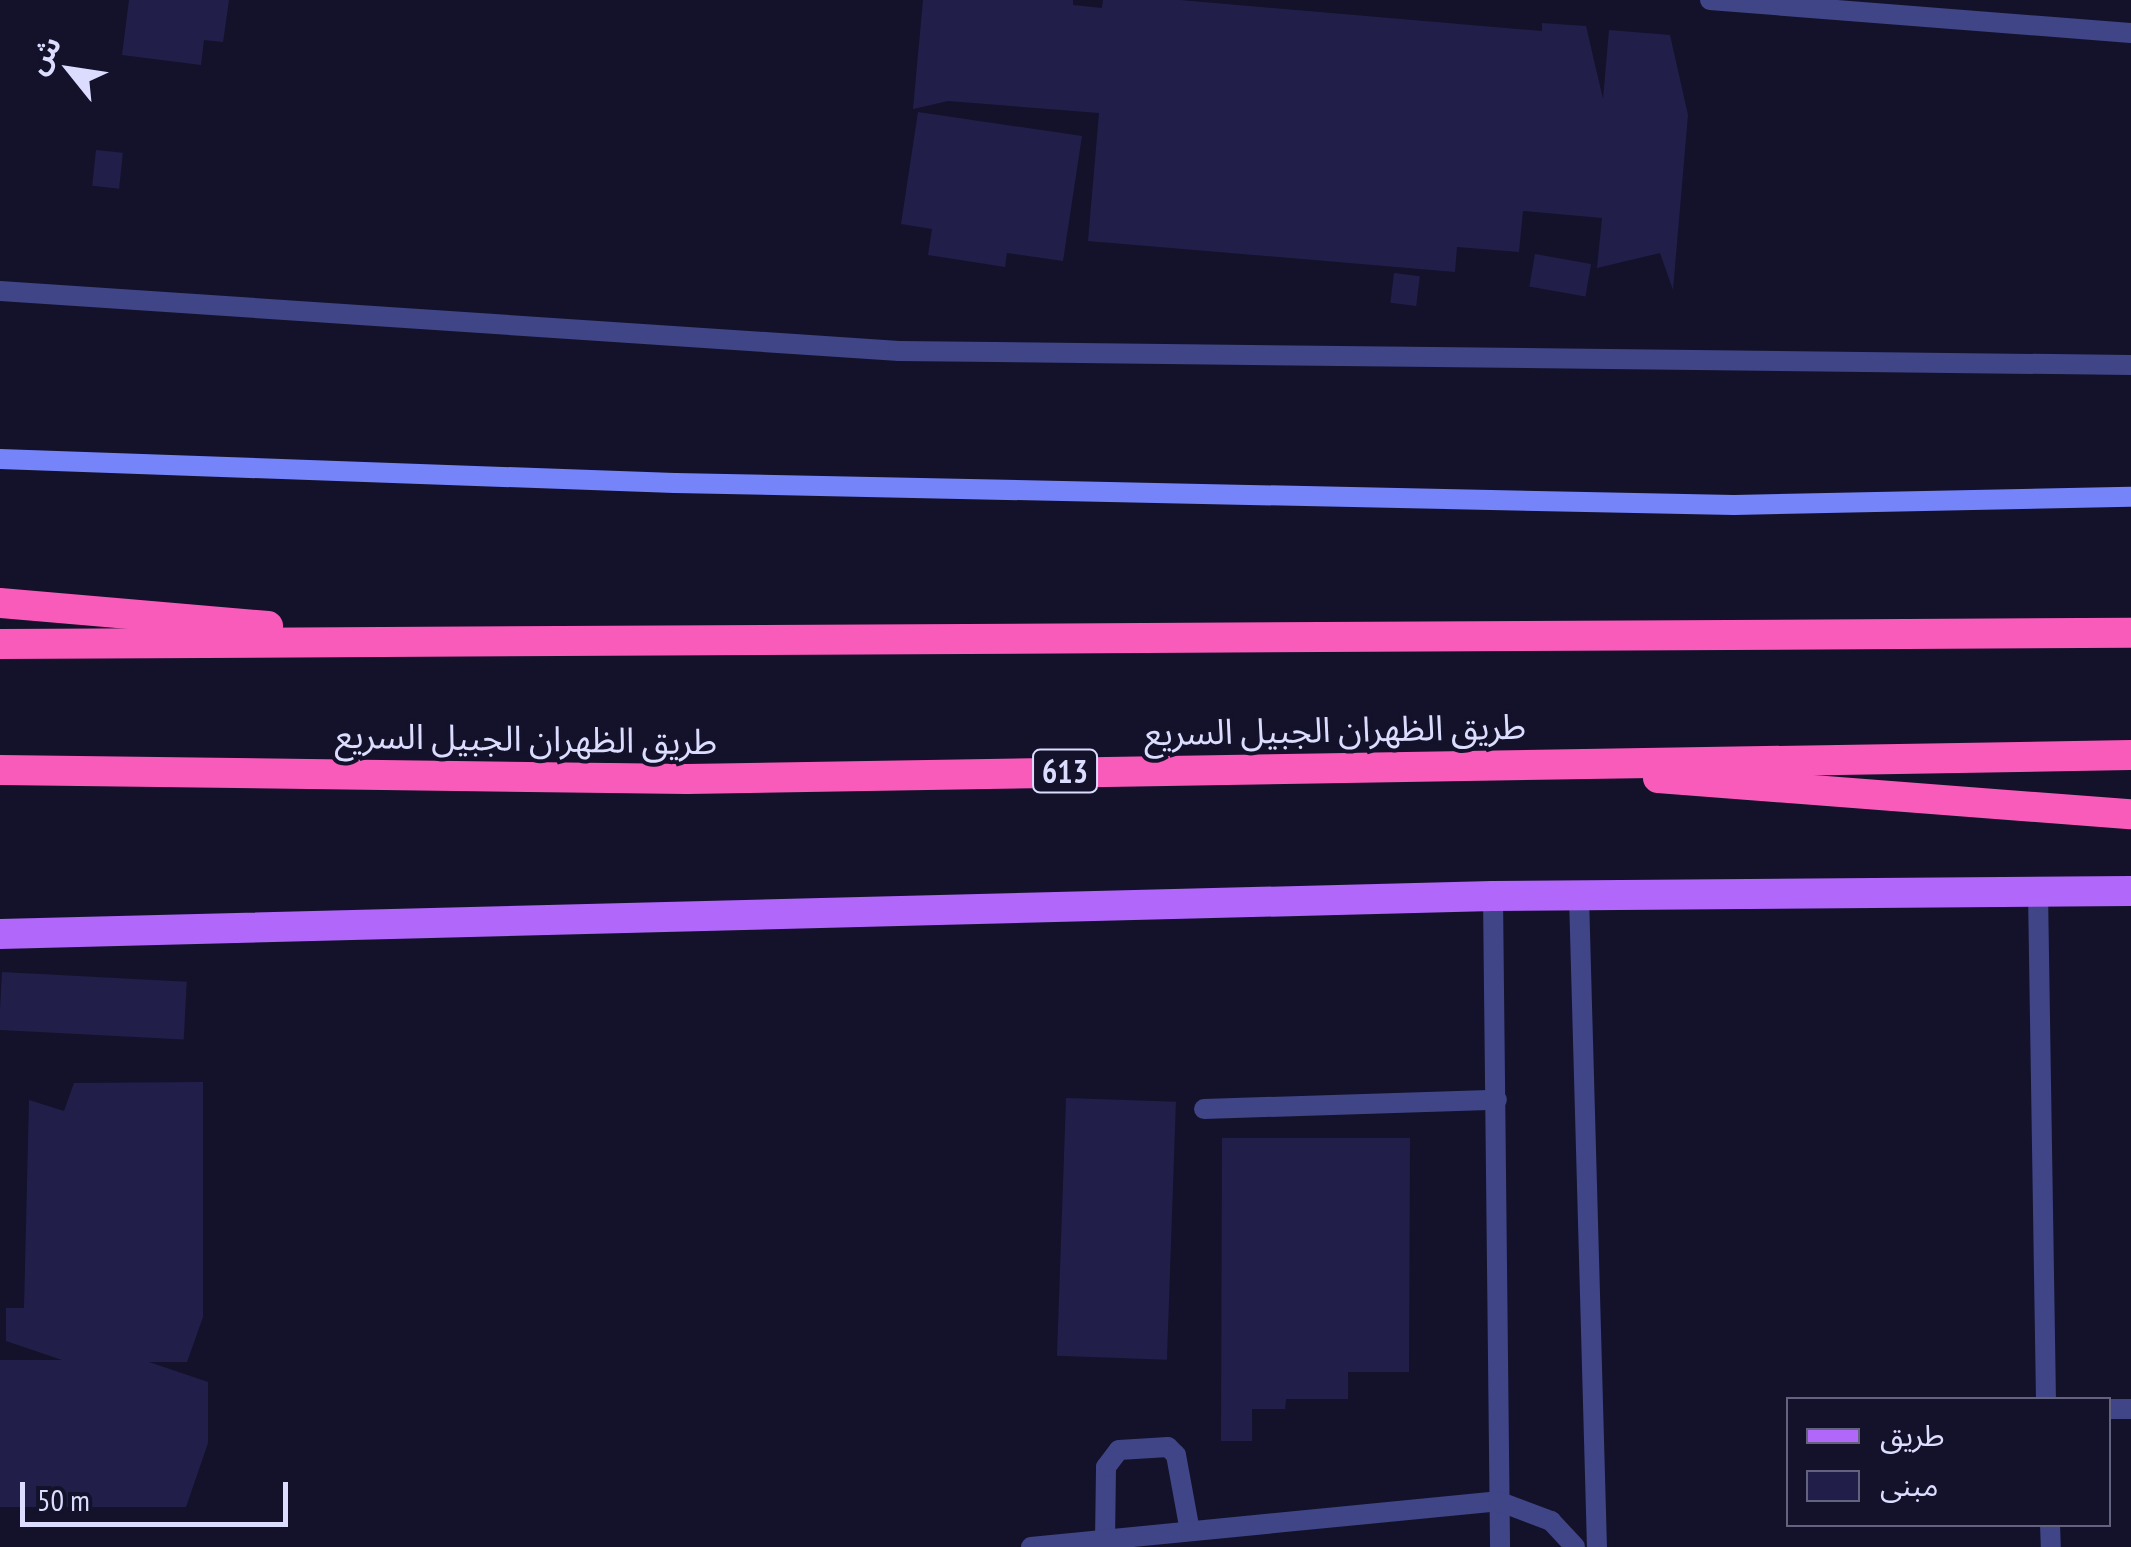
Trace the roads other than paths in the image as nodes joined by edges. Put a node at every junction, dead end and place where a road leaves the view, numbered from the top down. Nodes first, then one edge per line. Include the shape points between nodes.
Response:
1 (1710, 0) edge
2 (2131, 33) edge
3 (0, 290) edge
4 (2131, 364) edge
5 (0, 459) edge
6 (2131, 497) edge
7 (0, 603) edge
8 (2131, 633) edge
9 (470, 643) junction
10 (0, 644) edge
11 (2131, 754) edge
12 (1480, 763) junction
13 (0, 773) edge
14 (2131, 814) edge
15 (2131, 890) edge
16 (2038, 892) junction
17 (1493, 896) junction
18 (1578, 896) junction
19 (0, 934) edge
20 (1497, 1100) junction
21 (1204, 1110) dead end
22 (2046, 1397) edge
23 (1498, 1501) junction
24 (1190, 1531) junction
25 (1105, 1540) junction
26 (1031, 1547) edge
27 (1500, 1547) edge
28 (1575, 1547) edge
29 (1597, 1547) edge

1 - 2 street
3 - 4 street via 899,351
5 - 6 main road via 655,482 1734,505
7 - 9 highway
8 - 9 highway
9 - 10 highway
11 - 12 highway, طريق الظهران الجبيل السريع / 613
12 - 13 highway, طريق الظهران الجبيل السريع / 613 via 686,778
12 - 14 highway
15 - 16 main road
16 - 18 main road
16 - 22 street
17 - 18 main road
17 - 19 main road
17 - 20 street
18 - 29 street
20 - 21 street
20 - 23 street
23 - 24 street
23 - 27 street
23 - 28 street via 1551,1521
24 - 25 street
24 - 25 street via 1176,1454 1168,1447 1119,1450 1106,1467
25 - 26 street

